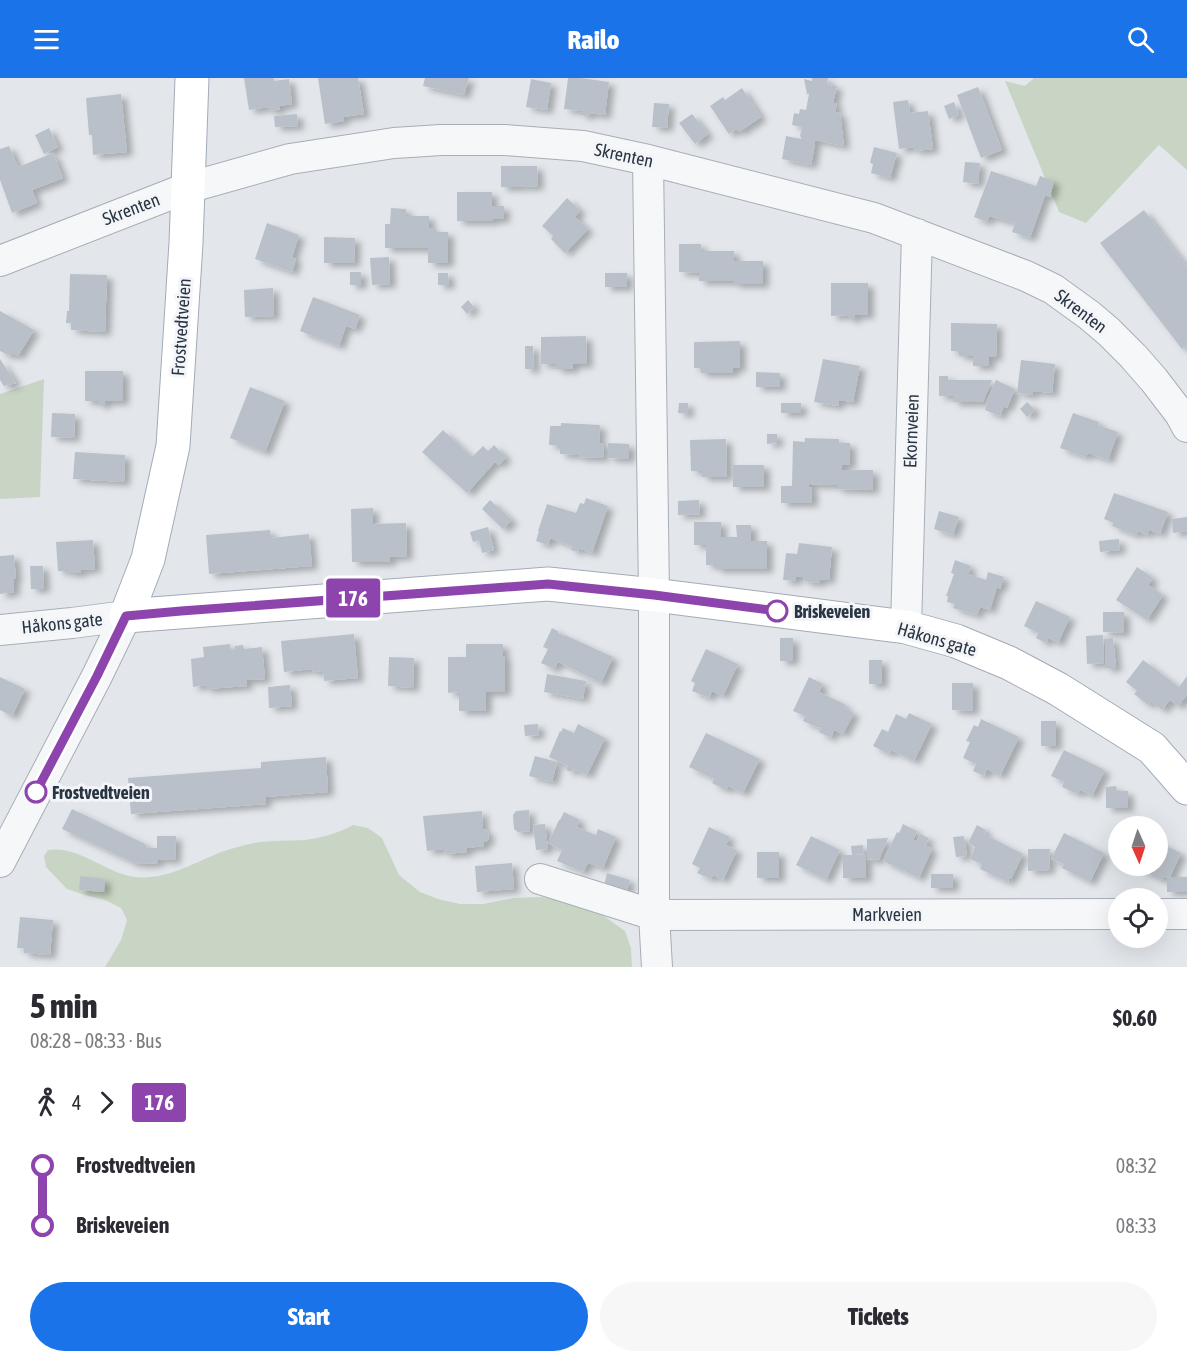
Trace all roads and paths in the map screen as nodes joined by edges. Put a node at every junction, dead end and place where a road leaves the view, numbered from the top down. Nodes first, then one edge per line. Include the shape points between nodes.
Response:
1 (192, 78) edge
2 (648, 160) junction
3 (187, 188) junction
4 (917, 234) junction
5 (0, 261) edge
6 (1187, 427) edge
7 (654, 595) junction
8 (126, 616) junction
9 (906, 627) junction
10 (0, 630) edge
11 (1187, 789) edge
12 (0, 862) edge
13 (540, 879) dead end
14 (1108, 914) edge
15 (1168, 914) edge
16 (1187, 914) edge
17 (654, 915) junction
18 (657, 967) edge

1 - 3 main road, Frostvedtveien
2 - 3 street, Skrenten via 583,146 441,140 290,159
2 - 4 street, Skrenten via 874,218
2 - 7 street
3 - 5 street, Skrenten
3 - 8 main road, Frostvedtveien via 173,446 148,559
4 - 6 street, Skrenten via 1053,289 1089,315 1133,356
4 - 9 street, Ekornveien
7 - 8 main road, Håkons gate via 548,584
7 - 9 main road, Håkons gate
7 - 17 street
8 - 10 street, Håkons gate
8 - 12 street, Frostvedtveien
9 - 11 main road, Håkons gate via 956,641 1058,689 1152,748
13 - 17 street, Markveien
14 - 17 street, Markveien
15 - 16 street
17 - 18 street

